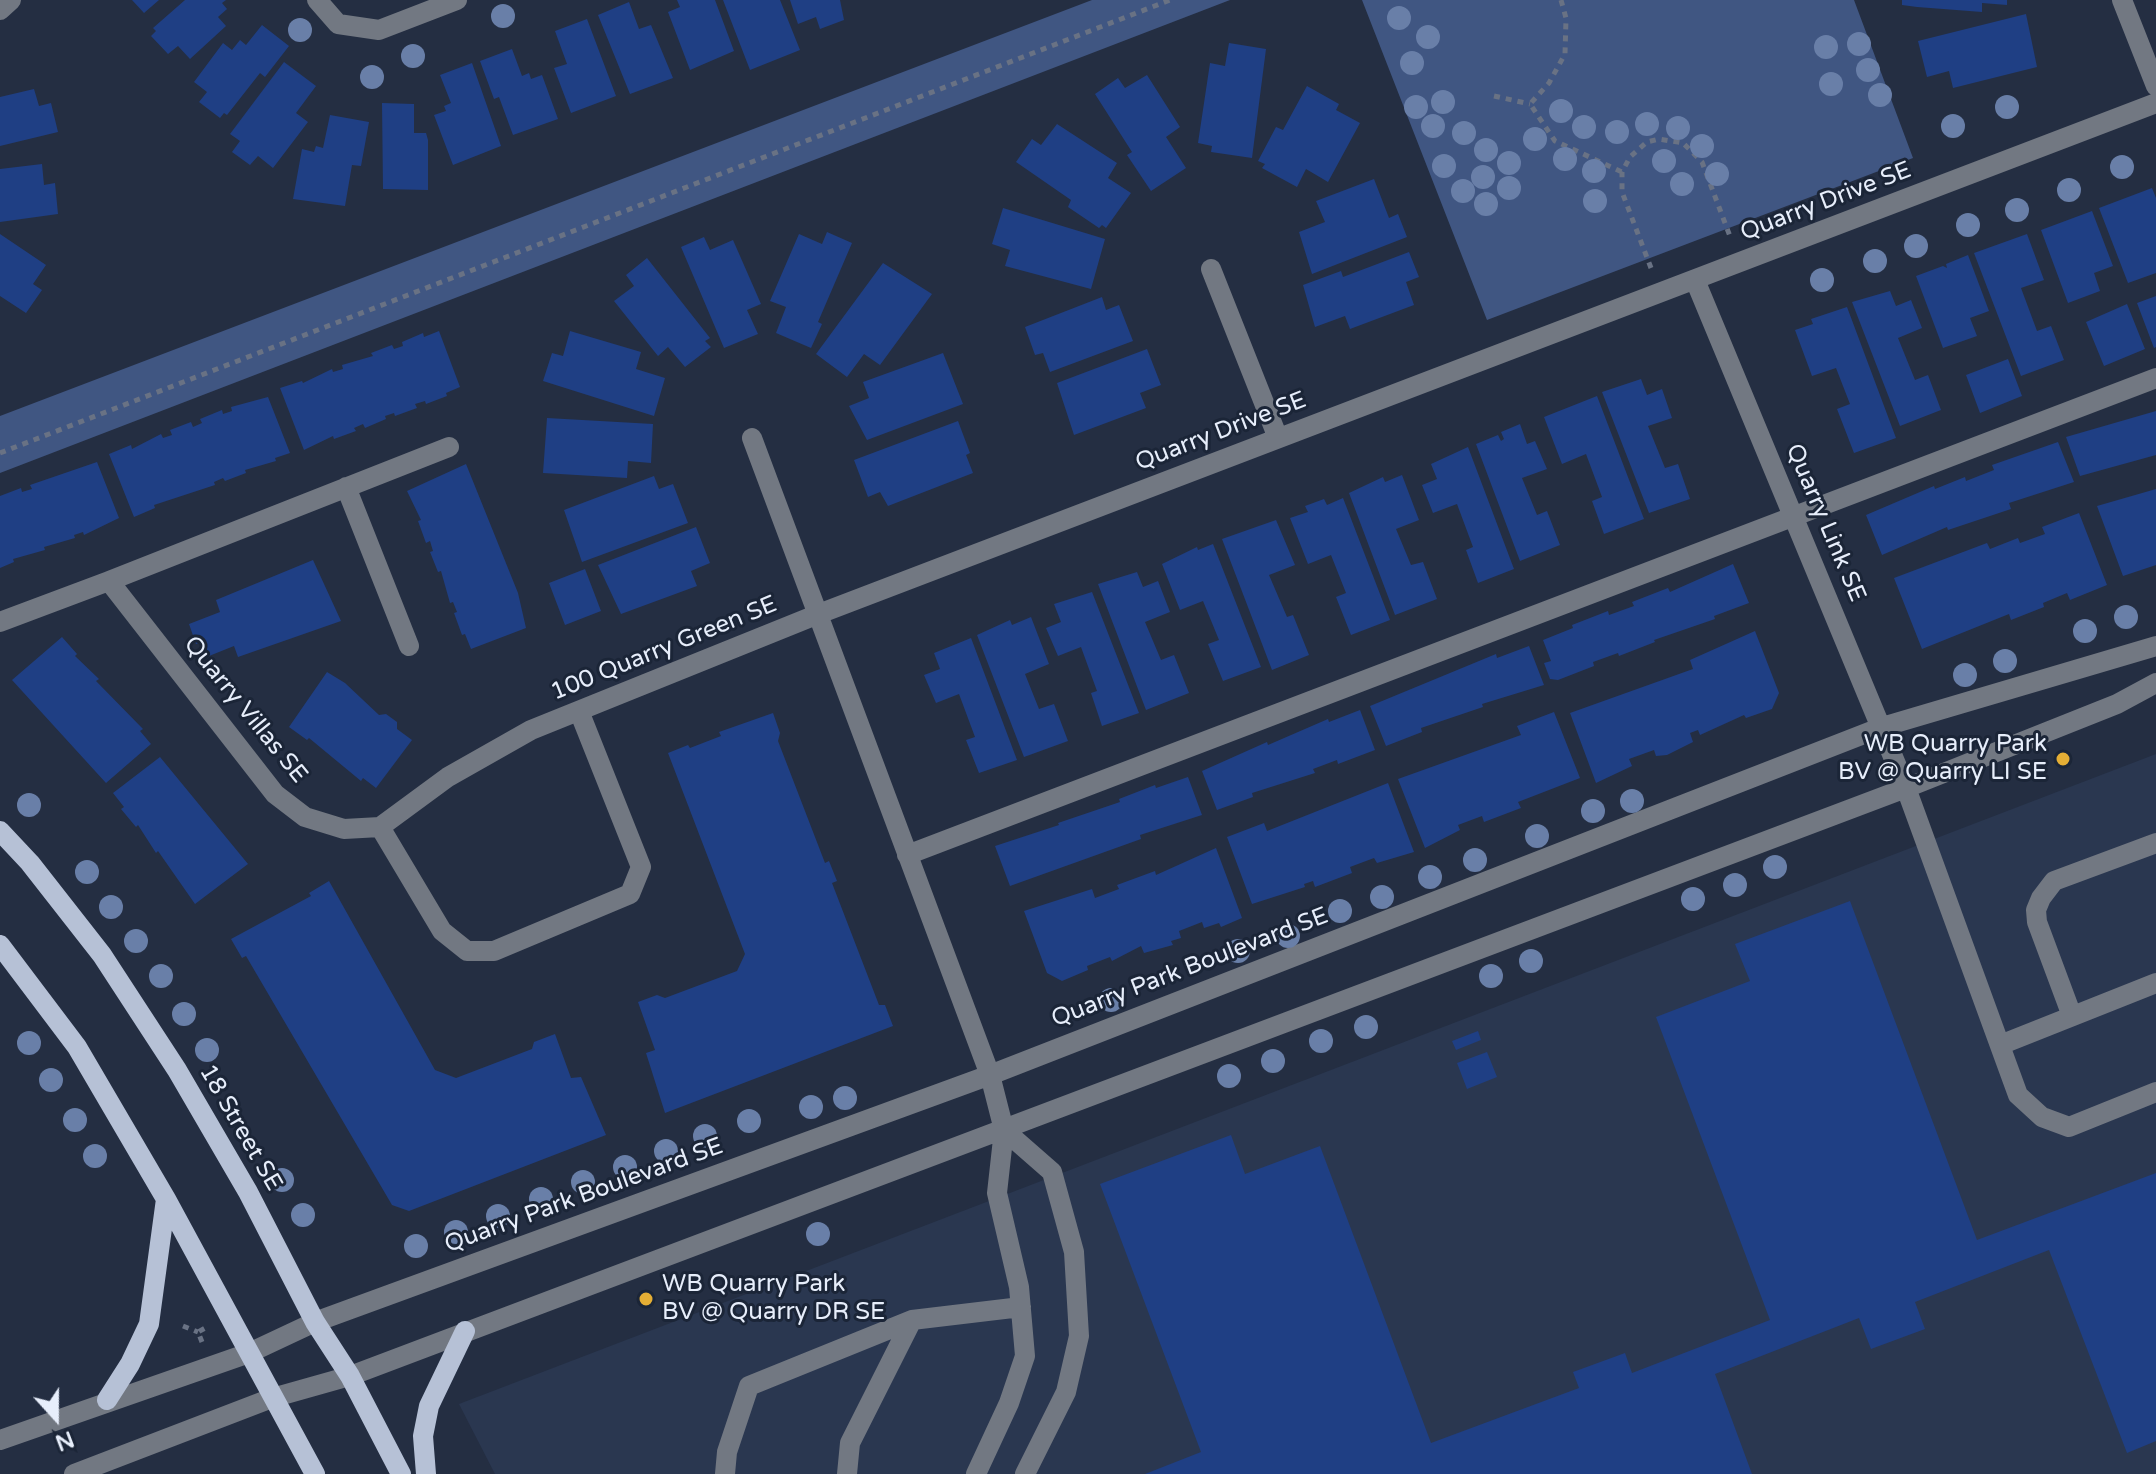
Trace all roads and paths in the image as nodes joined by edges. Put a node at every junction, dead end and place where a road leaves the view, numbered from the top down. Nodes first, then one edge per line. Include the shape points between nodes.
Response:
1 (11, 0) edge
2 (317, 0) edge
3 (457, 0) edge
4 (1170, 0) edge
5 (1561, 0) edge
6 (2122, 0) edge
7 (0, 10) edge
8 (2156, 86) edge
9 (1494, 96) dead end
10 (2156, 103) edge
11 (1530, 104) junction
12 (1622, 172) junction
13 (1740, 262) junction
14 (1211, 269) dead end
15 (1695, 280) junction
16 (1660, 292) junction
17 (2156, 378) edge
18 (752, 438) dead end
19 (1278, 438) junction
20 (449, 447) dead end
21 (0, 453) edge
22 (346, 487) junction
23 (1793, 515) junction
24 (109, 581) junction
25 (816, 615) junction
26 (0, 622) edge
27 (409, 646) dead end
28 (2156, 646) edge
29 (2156, 683) edge
30 (579, 711) junction
31 (1882, 727) junction
32 (1906, 788) junction
33 (380, 827) junction
34 (0, 831) edge
35 (2156, 843) edge
36 (907, 855) junction
37 (0, 945) edge
38 (2156, 983) edge
39 (2072, 1016) junction
40 (2000, 1045) junction
41 (990, 1075) junction
42 (2156, 1092) edge
43 (1004, 1130) junction
44 (166, 1199) junction
45 (1021, 1307) junction
46 (912, 1320) junction
47 (315, 1322) junction
48 (183, 1326) dead end
49 (465, 1331) junction
50 (198, 1332) dead end
51 (249, 1353) junction
52 (350, 1376) junction
53 (272, 1398) junction
54 (107, 1400) junction
55 (0, 1440) edge
56 (74, 1474) edge
57 (315, 1474) edge
58 (401, 1474) edge
59 (426, 1474) edge
60 (725, 1474) edge
61 (847, 1474) edge
62 (976, 1474) edge
63 (1025, 1474) edge

1 - 7 street
2 - 3 street via 338,24 379,30
4 - 21 path
5 - 11 path via 1565,54
6 - 8 street
9 - 11 path
10 - 13 street, Quarry Drive SE
11 - 12 path via 1555,141
12 - 13 path via 1647,142 1683,143 1702,162
12 - 16 path via 1622,192
13 - 15 street, Quarry Drive SE
14 - 19 street
15 - 16 street, Quarry Drive SE
15 - 23 street, Quarry Link SE
16 - 19 street, Quarry Drive SE
17 - 23 street
18 - 25 street
19 - 25 street, Quarry Drive SE
20 - 22 street
22 - 24 street
22 - 27 street
23 - 31 street, Quarry Link SE
23 - 36 street
24 - 26 street
24 - 33 street, Quarry Villas SE via 275,794 305,817 344,829
25 - 30 street, 100 Quarry Green SE
25 - 36 street
28 - 31 street, Quarry Park Boulevard SE
29 - 32 street via 2117,704
30 - 33 street, 100 Quarry Green SE via 531,730 448,777
30 - 33 street via 641,867 630,894 494,951 467,951 442,931
31 - 32 street, Quarry Link SE
31 - 41 street, Quarry Park Boulevard SE
32 - 40 street, Quarry Link SE
32 - 43 street
34 - 47 main road, 18 Street SE via 102,955 177,1070
35 - 39 street via 2054,881 2041,898 2037,922
36 - 41 street
37 - 44 main road via 77,1047
38 - 39 street
39 - 40 street
40 - 42 street, Quarry Link SE via 2018,1095 2042,1117 2069,1127
41 - 43 street
41 - 47 street, Quarry Park Boulevard SE
43 - 45 street via 997,1193
43 - 49 street
43 - 63 street via 1052,1172 1074,1252 1077,1294 1079,1336 1066,1392
44 - 51 main road
44 - 54 main road via 149,1324
45 - 46 street
45 - 62 street via 1025,1356
46 - 60 street via 749,1386
46 - 61 street via 850,1443
47 - 51 street, Quarry Park Boulevard SE
47 - 52 main road, 18 Street SE
48 - 50 path
49 - 52 street
49 - 59 main road via 429,1406 423,1436
51 - 53 main road
51 - 54 street, Quarry Park Boulevard SE
52 - 53 street
52 - 58 main road, 18 Street SE
53 - 56 street
53 - 57 main road
54 - 55 street, Quarry Park Boulevard SE

